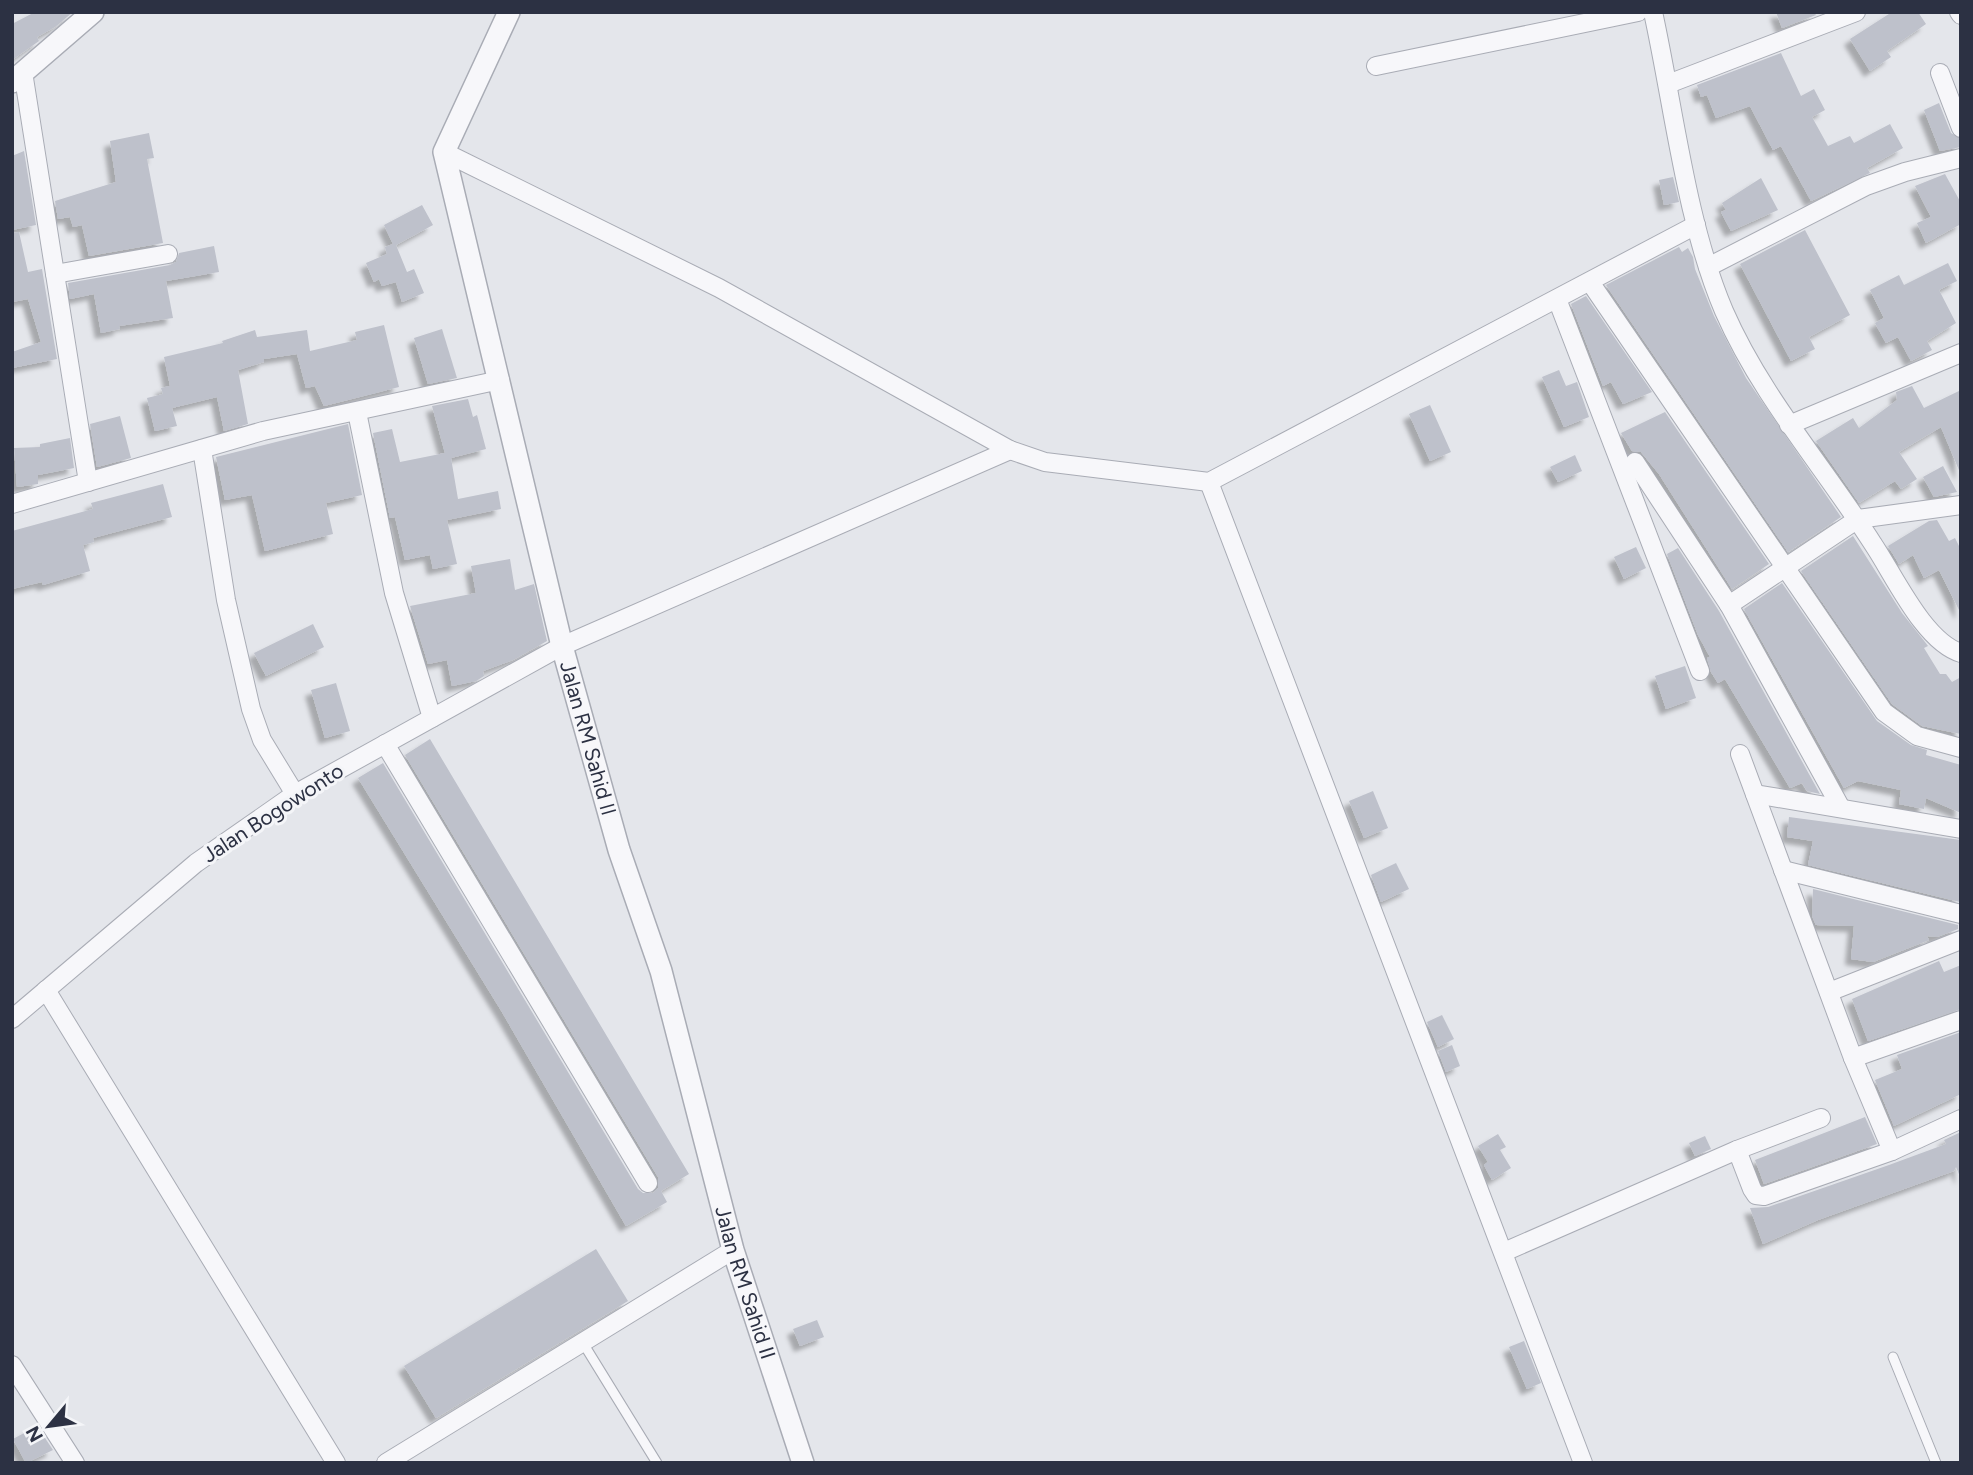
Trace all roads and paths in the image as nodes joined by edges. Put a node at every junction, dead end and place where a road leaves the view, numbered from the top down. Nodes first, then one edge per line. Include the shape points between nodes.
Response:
1 (93, 12) edge
2 (509, 12) edge
3 (1637, 12) edge
4 (1653, 12) edge
5 (1856, 12) edge
6 (1376, 66) dead end
7 (1940, 73) dead end
8 (18, 77) edge
9 (1668, 84) junction
10 (1961, 128) edge
11 (444, 152) junction
12 (1961, 158) edge
13 (1696, 225) junction
14 (168, 254) dead end
15 (1708, 267) junction
16 (55, 274) junction
17 (1590, 282) junction
18 (1557, 299) junction
19 (1961, 353) edge
20 (500, 380) junction
21 (357, 412) junction
22 (1789, 425) junction
23 (202, 449) junction
24 (1010, 450) junction
25 (1636, 462) dead end
26 (88, 482) junction
27 (1209, 482) junction
28 (12, 504) edge
29 (1961, 505) edge
30 (1858, 519) junction
31 (1786, 570) junction
32 (1729, 605) junction
33 (562, 646) junction
34 (1961, 653) edge
35 (1700, 671) dead end
36 (432, 718) junction
37 (385, 744) junction
38 (1961, 748) edge
39 (1740, 754) dead end
40 (295, 794) junction
41 (1755, 794) junction
42 (1842, 808) junction
43 (1961, 829) edge
44 (1783, 870) junction
45 (1961, 914) edge
46 (1961, 940) edge
47 (46, 990) junction
48 (1829, 992) junction
49 (12, 1019) edge
50 (1961, 1020) edge
51 (1853, 1058) junction
52 (1821, 1118) dead end
53 (1961, 1119) edge
54 (1737, 1150) junction
55 (1892, 1151) junction
56 (648, 1183) dead end
57 (733, 1250) junction
58 (1504, 1252) junction
59 (583, 1343) junction
60 (1893, 1357) dead end
61 (12, 1365) edge
62 (75, 1463) edge
63 (336, 1463) edge
64 (386, 1463) edge
65 (657, 1463) edge
66 (803, 1463) edge
67 (1583, 1463) edge
68 (1936, 1463) edge

1 - 8 street
2 - 11 street
3 - 6 street
4 - 9 street
5 - 9 street
7 - 10 street
8 - 16 street
9 - 13 street
11 - 20 street, Jalan RM Sahid II
11 - 24 street via 719,288
12 - 15 street via 1866,186
13 - 15 street
13 - 17 street
14 - 16 street
15 - 22 street via 1725,313
16 - 26 street
17 - 18 street
17 - 31 street
18 - 27 street
18 - 35 street
19 - 22 street
20 - 21 street
20 - 33 street, Jalan RM Sahid II
21 - 23 street
21 - 36 street via 394,593
22 - 30 street
23 - 26 street
23 - 40 street via 226,600 251,709 262,740
24 - 27 street via 1066,466
24 - 33 street, Jalan Bogowonto
25 - 32 street
26 - 28 street
27 - 58 street
29 - 30 street
30 - 31 street
30 - 34 street via 1929,630 1948,649
31 - 32 street
31 - 38 street via 1884,712 1917,736
32 - 42 street
33 - 36 street, Jalan Bogowonto
33 - 57 street, Jalan RM Sahid II via 619,850 661,971
36 - 37 street, Jalan Bogowonto
37 - 40 street, Jalan Bogowonto
37 - 56 street
39 - 41 street
40 - 47 street, Jalan Bogowonto via 196,863
41 - 42 street
41 - 44 street
42 - 43 street
44 - 45 street
44 - 48 street
46 - 48 street
47 - 49 street, Jalan Bogowonto
47 - 63 street
48 - 51 street
50 - 51 street
51 - 55 street
52 - 54 street
53 - 55 street
54 - 55 street via 1752,1189 1764,1196
54 - 58 street
57 - 59 street
57 - 66 street, Jalan RM Sahid II
58 - 67 street
59 - 64 street
59 - 65 lane
60 - 68 lane
61 - 62 street

